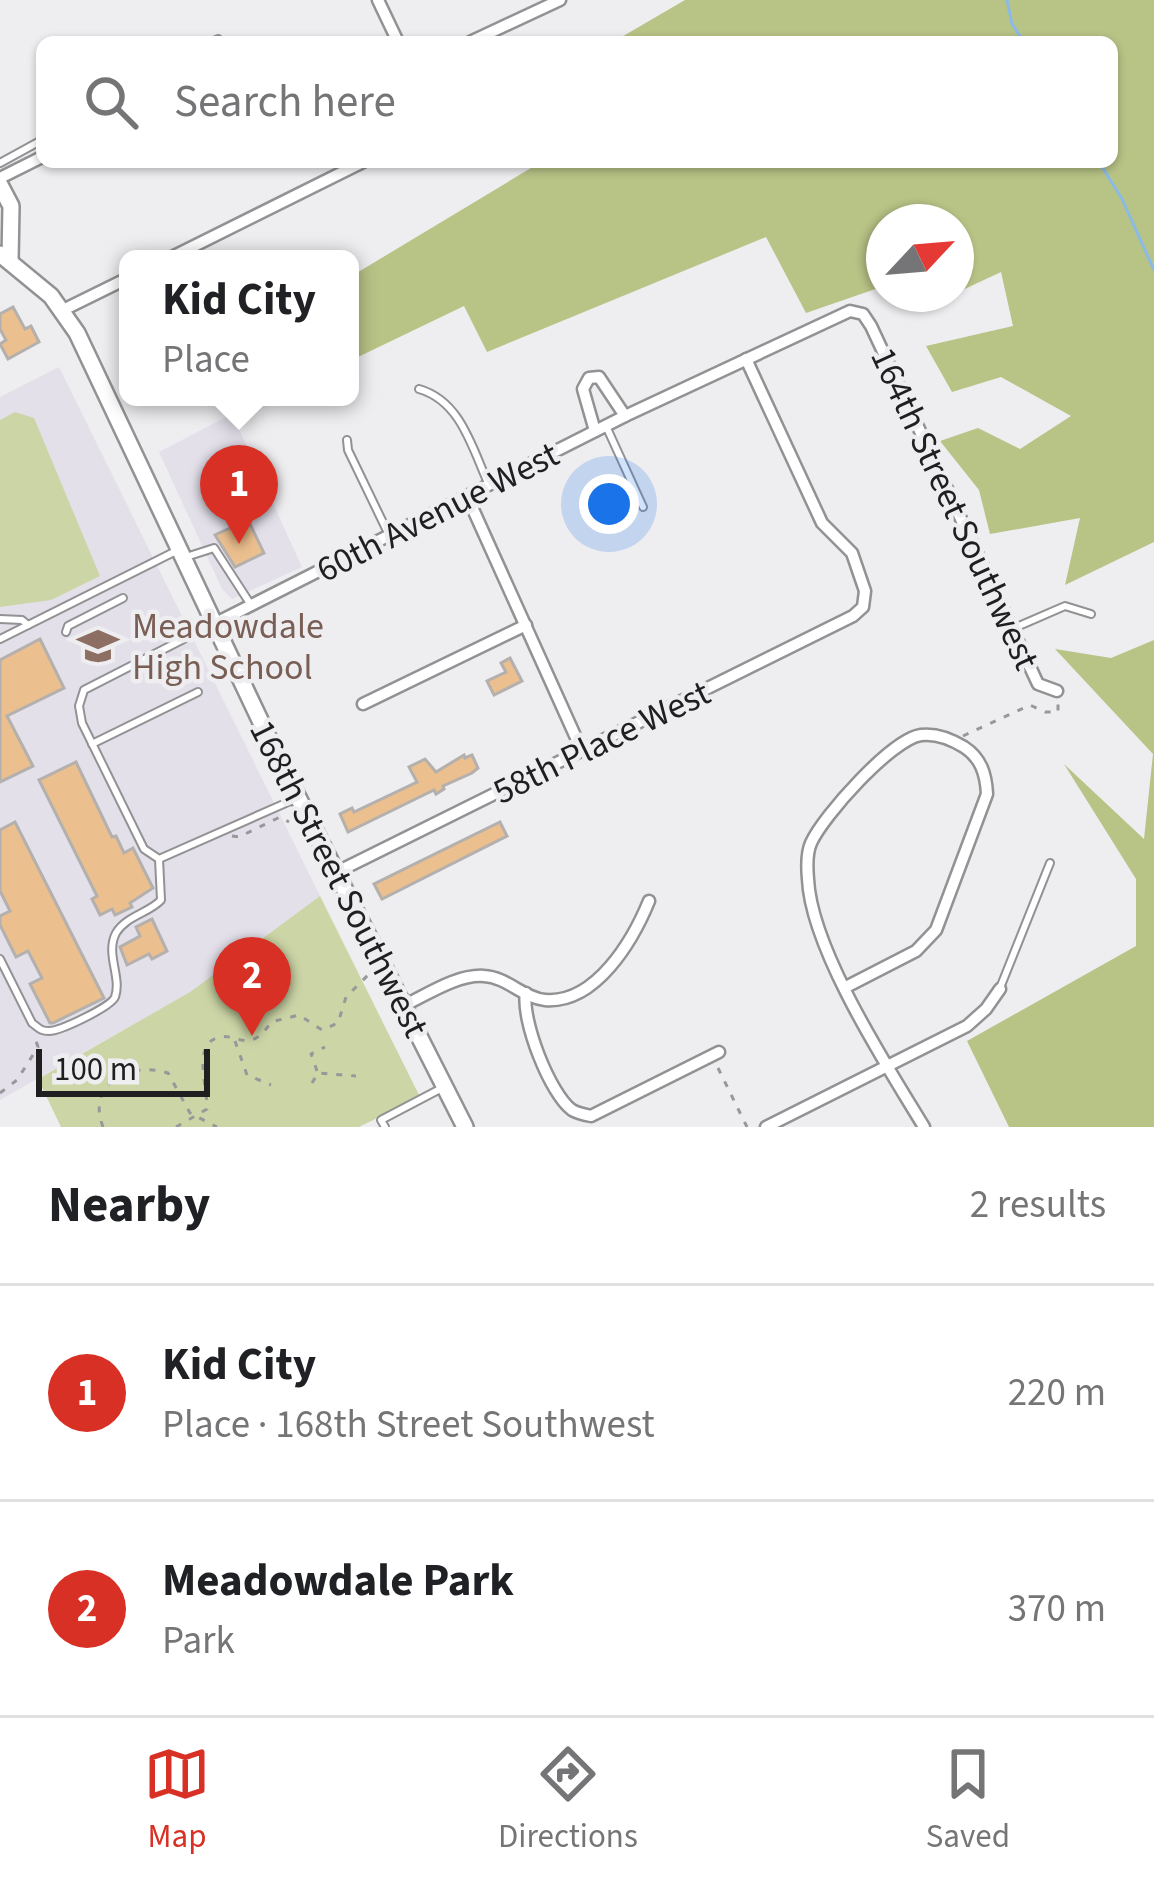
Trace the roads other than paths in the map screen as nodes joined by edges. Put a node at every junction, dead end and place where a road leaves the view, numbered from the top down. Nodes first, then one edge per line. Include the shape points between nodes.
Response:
1 (378, 0) edge
2 (560, 0) edge
3 (395, 36) edge
4 (483, 36) edge
5 (36, 143) edge
6 (36, 161) edge
7 (0, 163) edge
8 (351, 168) edge
9 (0, 182) edge
10 (186, 250) edge
11 (4, 263) edge
12 (119, 282) edge
13 (63, 310) junction
14 (863, 314) joint
15 (746, 359) junction
16 (419, 389) dead end
17 (625, 416) junction
18 (601, 428) junction
19 (347, 440) dead end
20 (488, 484) junction
21 (466, 496) junction
22 (643, 507) dead end
23 (389, 535) junction
24 (182, 554) junction
25 (124, 598) dead end
26 (251, 605) junction
27 (1091, 614) dead end
28 (0, 619) edge
29 (214, 624) junction
30 (28, 625) junction
31 (526, 625) junction
32 (1012, 629) junction
33 (66, 632) dead end
34 (0, 639) edge
35 (1058, 691) road end
36 (198, 692) dead end
37 (363, 704) dead end
38 (92, 744) junction
39 (582, 751) junction
40 (298, 797) junction
41 (159, 859) junction
42 (1050, 863) dead end
43 (337, 872) junction
44 (649, 901) dead end
45 (0, 959) edge
46 (844, 988) junction
47 (1000, 989) joint
48 (526, 993) junction
49 (406, 1005) junction
50 (716, 1054) road end
51 (886, 1066) junction
52 (446, 1086) junction
53 (385, 1127) edge
54 (465, 1127) edge
55 (766, 1127) edge
56 (924, 1127) edge

1 - 3 street
2 - 4 street
5 - 7 lane
6 - 9 street
8 - 10 street
9 - 11 main road, 168th Street Southwest via 10,206
11 - 13 main road, 168th Street Southwest
12 - 13 street
13 - 24 main road, 168th Street Southwest
14 - 15 street, 60th Avenue West via 850,310
14 - 32 street, 164th Street Southwest
15 - 17 street, 60th Avenue West
15 - 39 street, 58th Place West via 822,524 852,553 862,607
16 - 20 lane via 437,394 457,415
17 - 18 street, 60th Avenue West
17 - 18 street, 60th Avenue West via 605,382 590,378 583,388
18 - 20 street, 60th Avenue West
18 - 22 lane
19 - 23 lane
20 - 21 street, 60th Avenue West
21 - 23 street, 60th Avenue West
21 - 31 street
23 - 26 street, 60th Avenue West
24 - 26 lane via 214,548
24 - 29 main road, 168th Street Southwest
24 - 30 lane
25 - 33 lane
26 - 29 street, 60th Avenue West
27 - 32 lane via 1065,606
28 - 30 lane
29 - 38 lane via 84,690 79,714
29 - 40 main road, 168th Street Southwest
30 - 34 lane
31 - 37 street
31 - 39 street
32 - 35 street, 164th Street Southwest via 1038,684
36 - 38 lane
38 - 41 lane via 144,849
39 - 43 street, 58th Place West
40 - 41 lane
40 - 43 main road, 168th Street Southwest
41 - 45 lane via 161,900 114,937 111,1004 41,1030
42 - 47 lane
43 - 49 main road, 168th Street Southwest
44 - 48 street via 622,952 592,983 547,1000
46 - 46 street via 816,919 809,846 897,745 919,735 948,737 973,753 987,794 936,930 916,951
46 - 51 street
47 - 51 street via 967,1026
48 - 49 street via 482,975
48 - 50 street via 527,1027 574,1112 591,1116
49 - 52 main road, 168th Street Southwest
51 - 55 street
51 - 56 street
52 - 53 lane via 381,1120
52 - 54 main road, 168th Street Southwest

